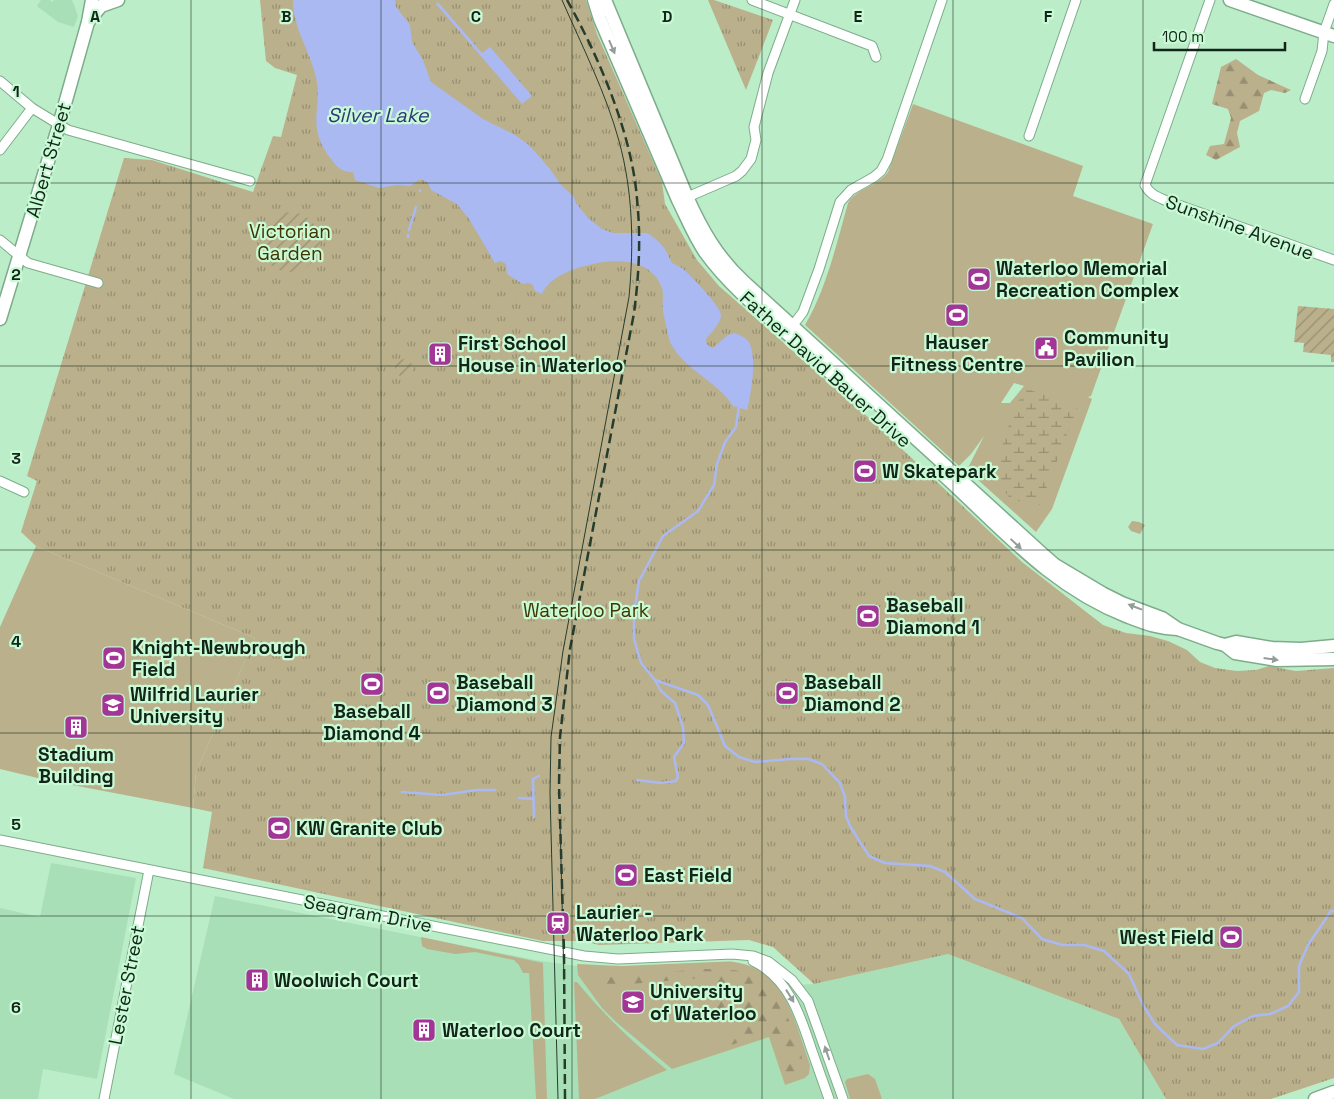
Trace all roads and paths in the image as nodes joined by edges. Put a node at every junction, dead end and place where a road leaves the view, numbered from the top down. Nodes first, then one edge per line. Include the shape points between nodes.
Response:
1 (92, 0) edge
2 (118, 0) edge
3 (598, 0) edge
4 (752, 0) edge
5 (795, 0) edge
6 (942, 0) edge
7 (1076, 0) edge
8 (1210, 0) edge
9 (1230, 0) edge
10 (1334, 4) edge
11 (790, 14) junction
12 (88, 22) junction
13 (1329, 34) edge
14 (876, 57) dead end
15 (0, 81) edge
16 (1305, 99) dead end
17 (32, 108) junction
18 (59, 125) junction
19 (1029, 136) dead end
20 (0, 150) edge
21 (250, 181) dead end
22 (683, 199) junction
23 (0, 240) edge
24 (20, 258) junction
25 (1334, 260) edge
26 (98, 283) dead end
27 (0, 320) edge
28 (790, 330) junction
29 (0, 480) edge
30 (24, 492) dead end
31 (1225, 645) junction
32 (1334, 646) edge
33 (1334, 658) edge
34 (0, 840) edge
35 (149, 870) junction
36 (740, 955) junction
37 (1334, 1092) edge
38 (104, 1099) edge
39 (829, 1099) edge
40 (843, 1099) edge
41 (1315, 1099) edge

1 - 12 street, Albert Street
2 - 12 street via 100,6
3 - 22 street, Father David Bauer Drive via 600,19
4 - 11 street
5 - 11 street
6 - 28 street via 887,160 881,171 851,190 840,202 819,269 804,307
7 - 19 street
8 - 25 street, Sunshine Avenue via 1145,185 1148,191 1167,201
9 - 13 street
10 - 13 street
11 - 14 street via 872,46
11 - 22 street via 768,74 754,127 756,140 751,159 736,176
12 - 18 street, Albert Street
13 - 16 street
15 - 17 street
17 - 18 street
17 - 20 street
18 - 21 street
18 - 24 street, Albert Street
22 - 28 street, Father David Bauer Drive via 692,229 717,267 740,291
23 - 24 street
24 - 26 street
24 - 27 street, Albert Street
28 - 31 street, Father David Bauer Drive via 1056,578 1118,613 1157,628 1178,629
29 - 30 street
31 - 32 street, Father David Bauer Drive via 1236,642 1301,649
31 -> 33 street, Father David Bauer Drive via 1235,653 1278,660
34 - 35 street, Seagram Drive
35 - 36 street, Seagram Drive via 584,956 618,959
35 - 38 street, Lester Street
36 -> 39 street, Seagram Drive via 772,973 792,998
40 -> 36 street, Seagram Drive via 813,1012 802,992 769,962
37 - 41 street

